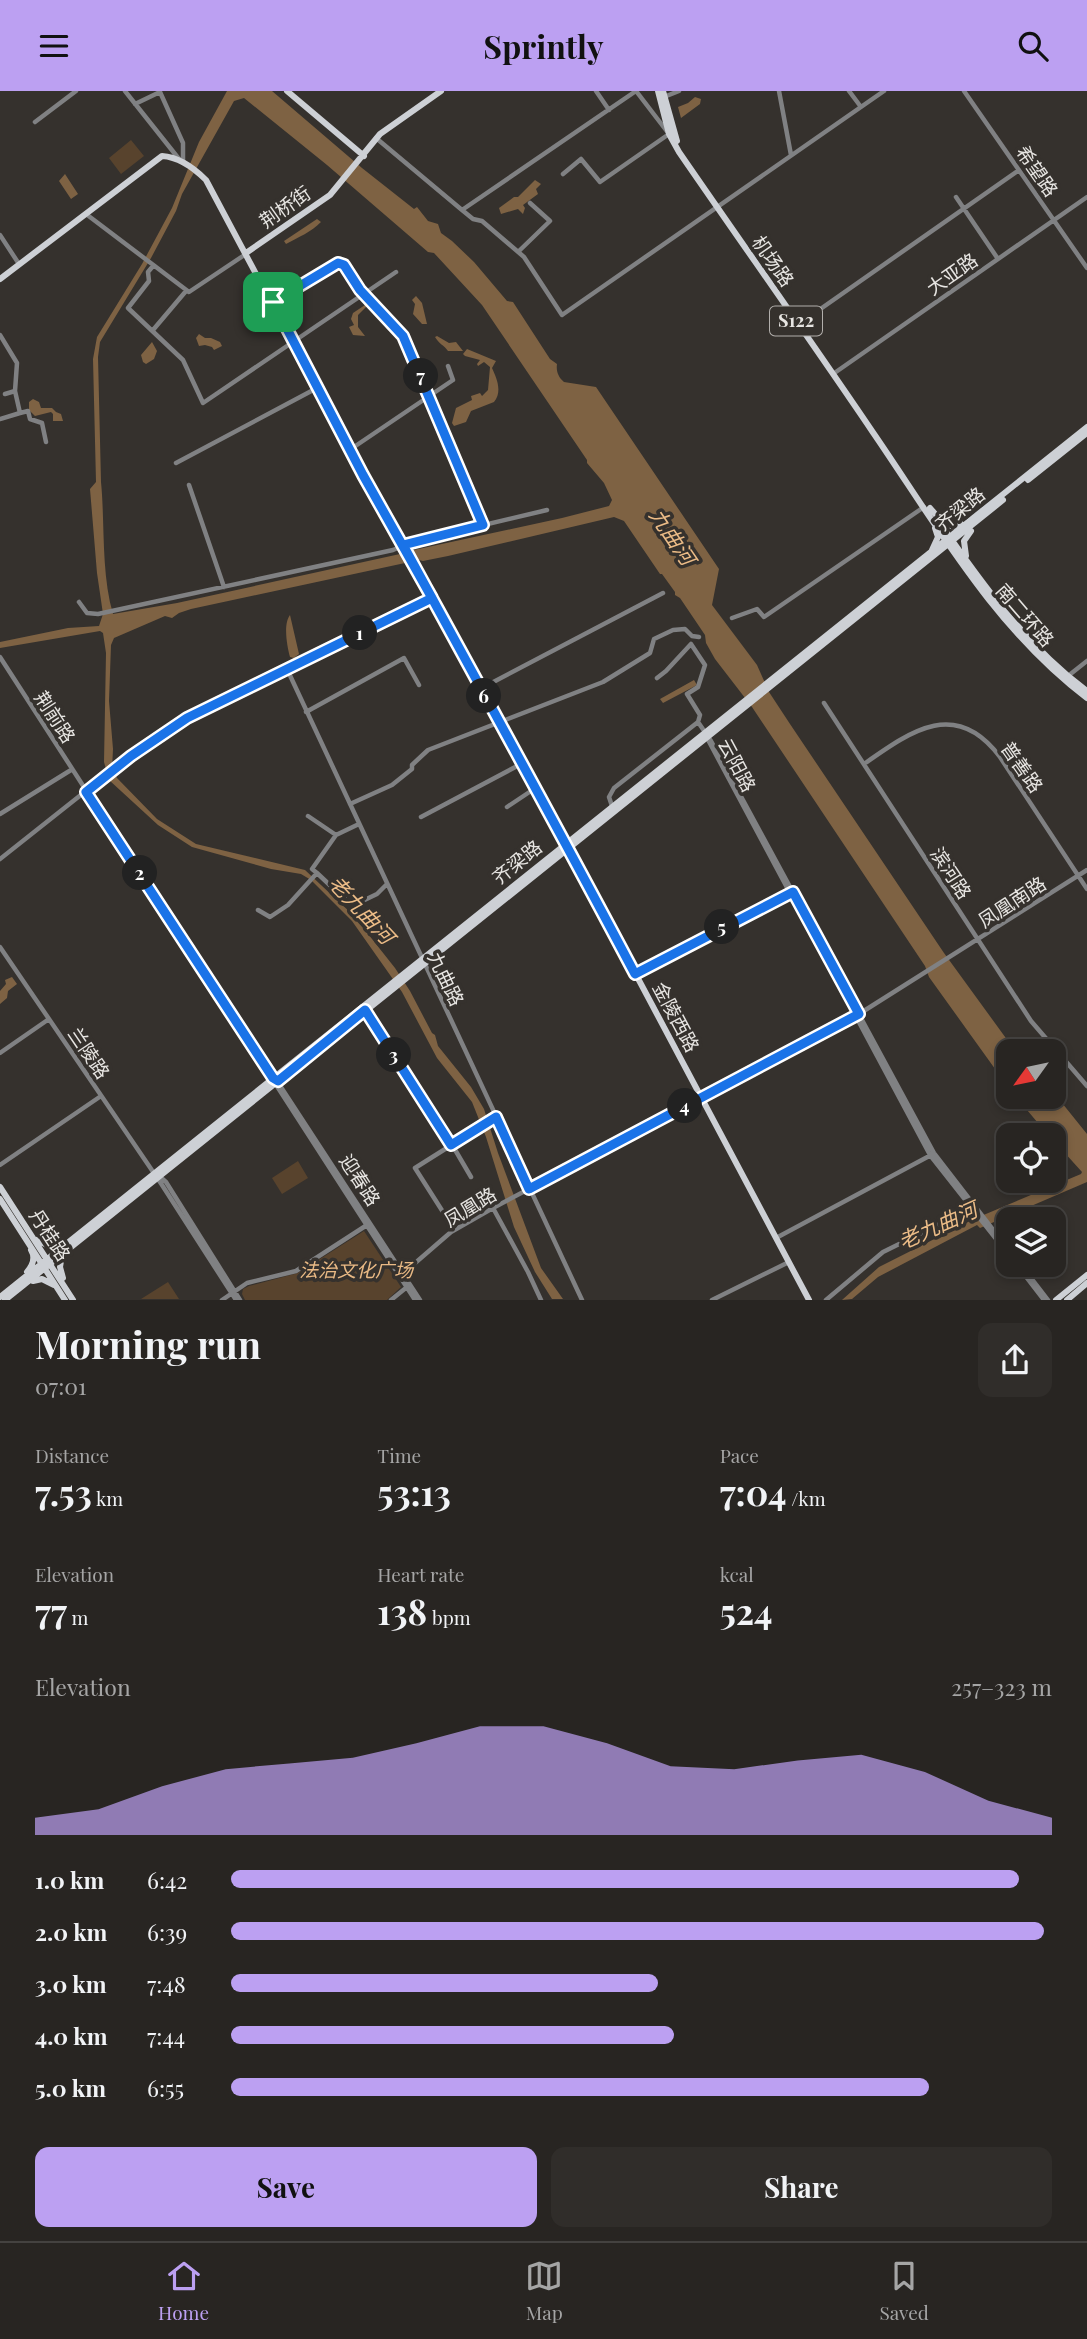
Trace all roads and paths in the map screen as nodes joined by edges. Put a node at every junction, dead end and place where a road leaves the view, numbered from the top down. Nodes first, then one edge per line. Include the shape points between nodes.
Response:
1 (76, 91) edge
2 (125, 91) edge
3 (287, 91) edge
4 (441, 91) edge
5 (596, 91) edge
6 (679, 91) edge
7 (779, 91) edge
8 (849, 91) edge
9 (884, 91) edge
10 (964, 91) edge
11 (662, 93) edge
12 (135, 104) junction
13 (861, 107) junction
14 (609, 110) junction
15 (35, 122) dead end
16 (668, 134) junction
17 (376, 138) junction
18 (170, 148) junction
19 (791, 155) junction
20 (162, 156) junction
21 (362, 158) junction
22 (183, 163) junction
23 (1018, 170) junction
24 (563, 174) dead end
25 (956, 197) dead end
26 (1087, 197) edge
27 (530, 202) dead end
28 (718, 205) junction
29 (462, 209) junction
30 (964, 209) junction
31 (86, 214) junction
32 (1054, 220) junction
33 (0, 235) edge
34 (519, 251) junction
35 (246, 253) junction
36 (998, 259) junction
37 (19, 264) junction
38 (151, 265) junction
39 (1087, 268) edge
40 (396, 272) dead end
41 (0, 279) edge
42 (186, 291) junction
43 (364, 293) junction
44 (273, 302) junction
45 (800, 323) junction
46 (153, 330) junction
47 (0, 335) edge
48 (294, 341) junction
49 (881, 341) junction
50 (886, 347) dead end
51 (448, 366) dead end
52 (835, 373) junction
53 (318, 388) junction
54 (15, 391) junction
55 (5, 394) dead end
56 (430, 395) junction
57 (20, 413) junction
58 (0, 419) edge
59 (1087, 427) edge
60 (1087, 433) edge
61 (46, 442) dead end
62 (351, 449) junction
63 (176, 463) dead end
64 (189, 485) dead end
65 (927, 509) junction
66 (547, 510) dead end
67 (976, 519) junction
68 (483, 525) junction
69 (949, 541) junction
70 (405, 548) junction
71 (931, 556) junction
72 (965, 563) junction
73 (224, 587) junction
74 (663, 593) dead end
75 (432, 598) junction
76 (79, 602) dead end
77 (732, 618) dead end
78 (692, 636) junction
79 (699, 637) dead end
80 (1026, 639) junction
81 (691, 645) junction
82 (1, 659) edge
83 (1087, 661) edge
84 (10, 664) dead end
85 (287, 669) junction
86 (1068, 676) junction
87 (657, 678) dead end
88 (419, 685) dead end
89 (480, 689) junction
90 (1087, 691) edge
91 (1087, 698) edge
92 (824, 703) dead end
93 (306, 712) junction
94 (499, 723) junction
95 (698, 723) junction
96 (706, 735) junction
97 (520, 764) junction
98 (864, 764) junction
99 (71, 770) dead end
100 (534, 789) junction
101 (86, 792) junction
102 (350, 804) junction
103 (507, 807) dead end
104 (613, 809) junction
105 (0, 814) edge
106 (308, 816) dead end
107 (421, 817) dead end
108 (359, 824) junction
109 (336, 835) junction
110 (567, 846) junction
111 (0, 859) edge
112 (1087, 870) edge
113 (317, 874) junction
114 (1078, 876) junction
115 (387, 884) junction
116 (1087, 889) edge
117 (791, 892) junction
118 (258, 910) dead end
119 (978, 940) junction
120 (0, 947) edge
121 (423, 961) junction
122 (635, 974) junction
123 (395, 984) junction
124 (365, 1010) junction
125 (857, 1015) junction
126 (49, 1019) junction
127 (341, 1027) junction
128 (0, 1053) edge
129 (275, 1081) junction
130 (1087, 1086) edge
131 (101, 1096) junction
132 (701, 1097) junction
133 (496, 1117) junction
134 (451, 1145) junction
135 (932, 1154) junction
136 (0, 1165) edge
137 (157, 1176) junction
138 (471, 1177) dead end
139 (0, 1187) edge
140 (529, 1189) junction
141 (0, 1199) edge
142 (973, 1207) junction
143 (493, 1208) junction
144 (450, 1223) dead end
145 (369, 1224) junction
146 (987, 1225) junction
147 (27, 1234) junction
148 (996, 1235) edge
149 (996, 1237) edge
150 (776, 1238) junction
151 (62, 1251) junction
152 (789, 1262) junction
153 (46, 1264) junction
154 (401, 1275) junction
155 (1087, 1275) edge
156 (1028, 1277) edge
157 (23, 1282) junction
158 (1087, 1283) edge
159 (409, 1286) junction
160 (64, 1291) junction
161 (233, 1292) junction
162 (0, 1297) edge
163 (5, 1300) edge
164 (65, 1300) edge
165 (73, 1300) edge
166 (222, 1300) edge
167 (238, 1300) edge
168 (391, 1300) edge
169 (415, 1300) edge
170 (420, 1300) edge
171 (541, 1300) edge
172 (582, 1300) edge
173 (712, 1300) edge
174 (809, 1300) edge
175 (825, 1300) edge
176 (1046, 1300) edge
177 (1056, 1300) edge
178 (1067, 1300) edge

1 - 15 street
2 - 12 street
3 - 21 main road
4 - 17 main road
5 - 14 street
6 - 11 street
7 - 19 street
8 - 13 street
9 - 13 street
10 - 23 street, 希望路
11 - 16 main road, 机场路 / S122
11 - 28 main road, 机场路 / S122 via 677,143
12 - 18 street
12 - 22 street via 160,92 183,142
13 - 19 street
14 - 16 street via 636,91
14 - 29 street
16 - 24 street via 600,182 581,159
16 - 28 main road, 机场路 / S122
17 - 21 main road
17 - 29 street
18 - 20 street
18 - 22 street
19 - 28 street
20 - 22 main road
20 - 31 main road
21 - 35 main road, 荆桥街 via 330,195
22 - 35 main road via 199,172 212,189
23 - 30 street
23 - 32 street, 希望路
25 - 30 street
26 - 32 street, 大亚路
27 - 34 street via 550,221
28 - 34 street via 562,315
28 - 45 main road, 机场路 / S122
29 - 34 street
30 - 36 street
30 - 45 street
31 - 37 main road
31 - 38 street
32 - 36 street, 大亚路
32 - 39 street, 希望路
33 - 37 street
35 - 42 street
35 - 44 main road
36 - 49 street, 大亚路
37 - 41 main road
38 - 42 street
38 - 46 street via 149,281 128,308
40 - 43 street
42 - 46 street
43 - 44 street via 338,263
43 - 48 street
43 - 56 street via 403,336
44 - 48 main road
45 - 52 main road, 机场路 / S122
46 - 48 street via 183,360 203,403
47 - 54 street via 17,363
48 - 53 main road
49 - 50 street
49 - 52 street, 大亚路
51 - 56 street via 453,380
52 - 65 main road, 机场路 / S122
53 - 62 main road
53 - 63 street
54 - 55 street
54 - 57 street
56 - 62 street
56 - 68 street
57 - 58 street
57 - 61 street via 28,411 30,419 42,423
59 - 67 main road, 齐梁路
60 - 67 main road, 齐梁路
62 - 70 main road
64 - 73 street
65 - 67 main road via 953,528
65 - 69 main road, 机场路 / S122
65 - 71 main road via 938,537
65 - 77 street via 764,617 757,609
66 - 68 street
67 - 69 main road, 齐梁路
67 - 72 main road via 964,541
68 - 70 street
69 - 71 main road, 齐梁路
69 - 72 main road, 南二环路 / S122
70 - 73 street
70 - 75 main road, 金陵西路
71 - 72 main road via 950,553
71 - 96 main road, 齐梁路
72 - 80 main road, 南二环路 / S122
73 - 76 street via 102,613 87,614
74 - 89 street
75 - 85 street
75 - 89 main road, 金陵西路
78 - 79 street
78 - 81 street
78 - 94 street via 685,629 673,630 654,639 650,653 603,682
80 - 86 main road, 南二环路 / S122
80 - 91 main road, 南二环路 / S122 via 1056,673
81 - 87 street
81 - 95 street, 云阳路 via 705,665 698,687 687,694 700,715
82 - 84 street
82 - 101 street, 荆前路
83 - 86 street
85 - 93 street, 九曲路
85 - 101 street via 187,718
86 - 90 main road, 南二环路 / S122
88 - 93 street via 404,658
89 - 94 main road, 金陵西路
92 - 98 street, 滨河路
93 - 102 street, 九曲路
94 - 97 main road, 金陵西路
94 - 102 street via 428,750 392,785
95 - 96 street, 云阳路
95 - 104 street via 614,788 609,797
96 - 104 main road, 齐梁路
96 - 117 street, 云阳路
97 - 100 main road, 金陵西路
97 - 107 street
98 - 114 street, 普善路 via 923,727 948,724 973,732 1000,757
98 - 119 street, 滨河路
99 - 105 street
100 - 103 street
100 - 110 main road, 金陵西路
101 - 111 street
101 - 129 street, 迎春路
102 - 108 street, 九曲路
104 - 110 main road, 齐梁路
106 - 109 street
108 - 109 street
108 - 115 street, 九曲路
109 - 113 street via 312,869
110 - 121 main road, 齐梁路
110 - 122 main road, 金陵西路
112 - 114 street, 凤凰南路
113 - 115 street via 352,906
113 - 118 street via 270,917
114 - 116 street, 普善路
114 - 119 street, 凤凰南路
115 - 121 street, 九曲路
117 - 122 street
117 - 125 street, 云阳路
119 - 125 street, 凤凰南路
119 - 130 street, 滨河路 via 1038,1031
120 - 126 street, 兰陵路
121 - 123 main road, 齐梁路
121 - 133 street, 九曲路
122 - 132 main road, 金陵西路
123 - 124 main road, 齐梁路
123 - 127 main road, 齐梁路
124 - 127 main road, 齐梁路
124 - 134 street
125 - 132 street, 凤凰路
125 - 135 street, 云阳路
126 - 128 street
126 - 131 street, 兰陵路
127 - 129 main road, 齐梁路
129 - 137 main road, 齐梁路
129 - 145 street, 迎春路
131 - 136 street
131 - 137 street, 兰陵路
132 - 140 street, 凤凰路
132 - 150 main road, 金陵西路
133 - 134 street
133 - 140 street, 九曲路
134 - 138 street
134 - 144 street via 415,1168
135 - 142 street, 云阳路
135 - 150 street
137 - 151 main road, 齐梁路
137 - 161 street, 兰陵路
139 - 147 main road, 丹桂路
140 - 143 street, 凤凰路
140 - 172 street, 九曲路
141 - 147 main road, 丹桂路
142 - 146 street, 云阳路
142 - 175 street via 883,1252
143 - 154 street, 凤凰路 via 451,1232
143 - 171 street
145 - 154 street, 迎春路
145 - 161 street via 296,1271 247,1283
146 - 148 street, 云阳路
146 - 149 street, 云阳路
147 - 151 main road
147 - 153 main road, 丹桂路
147 - 157 main road via 34,1255
150 - 152 main road, 金陵西路
151 - 153 main road, 齐梁路
151 - 160 main road
152 - 173 street
152 - 174 main road, 金陵西路
153 - 157 main road, 齐梁路
153 - 160 main road, 丹桂路
154 - 159 street, 迎春路
155 - 177 main road
156 - 176 street
157 - 160 main road via 42,1279
157 - 162 main road, 齐梁路
157 - 163 main road, 齐梁路
158 - 178 main road
159 - 168 street
159 - 169 street, 迎春路
159 - 170 street, 迎春路
160 - 164 main road, 丹桂路
160 - 165 main road, 丹桂路
161 - 166 street
161 - 167 street, 兰陵路

